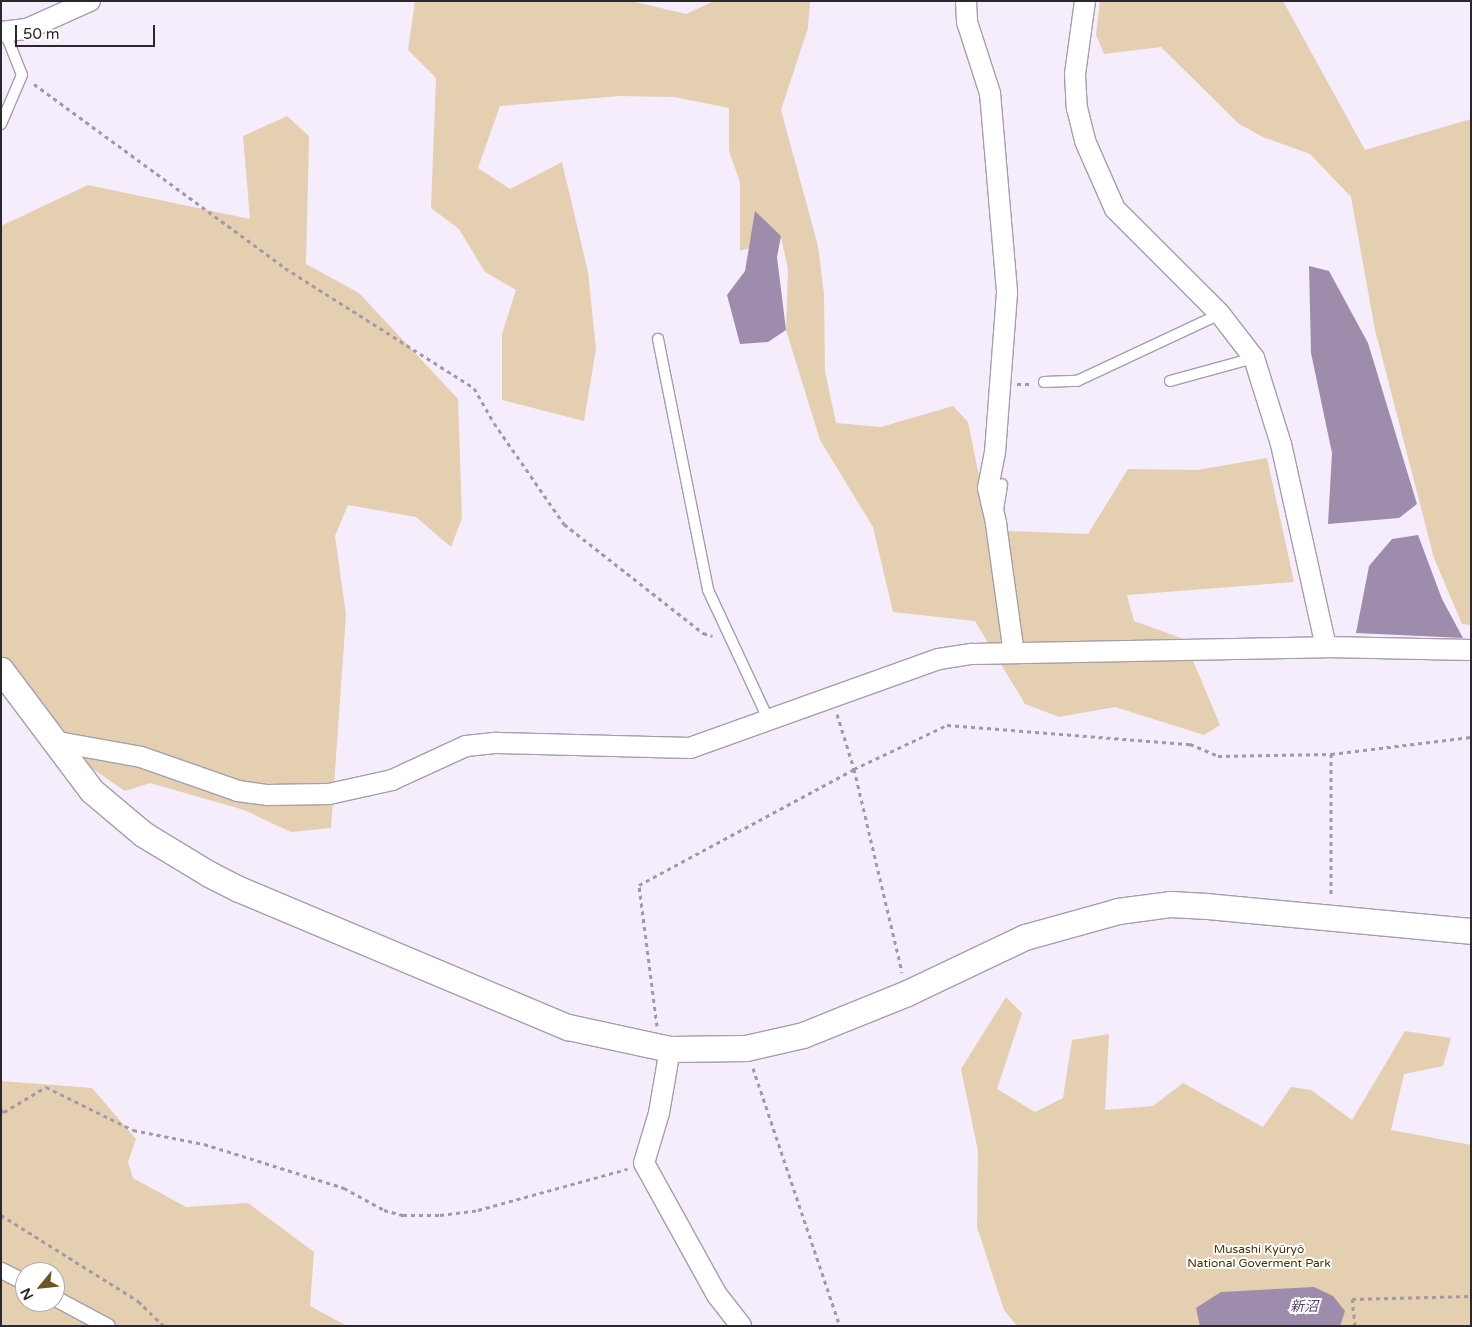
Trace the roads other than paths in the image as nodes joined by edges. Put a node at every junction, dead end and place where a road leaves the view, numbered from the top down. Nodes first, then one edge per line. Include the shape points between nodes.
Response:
1 (90, 1) edge
2 (966, 1) edge
3 (1085, 1) edge
4 (3, 32) edge
5 (1, 124) edge
6 (1220, 314) junction
7 (658, 340) dead end
8 (1254, 358) junction
9 (1170, 381) dead end
10 (1044, 382) road end
11 (1002, 484) dead end
12 (996, 524) junction
13 (1326, 647) junction
14 (1471, 650) edge
15 (1014, 653) junction
16 (1, 670) edge
17 (769, 721) junction
18 (58, 742) junction
19 (1471, 931) edge
20 (664, 1048) junction
21 (1, 1270) edge
22 (15, 1277) edge
23 (65, 1303) edge
24 (107, 1326) edge
25 (741, 1326) edge

1 - 4 street via 27,29
2 - 12 street via 967,22 990,93 1007,293 1001,383 988,488
3 - 6 street via 1075,74 1076,108 1097,172 1121,215
4 - 5 lane via 22,76
6 - 8 street
6 - 10 lane via 1077,381
7 - 17 lane via 708,590
8 - 9 lane
8 - 13 street via 1278,435
11 - 12 lane
12 - 15 street
13 - 14 street
13 - 15 street
15 - 17 street via 939,659
16 - 18 street
17 - 18 street via 690,748 497,743 466,746 392,780 329,794 268,795 238,791 141,758
18 - 20 street via 92,791 143,834 239,889 568,1027
19 - 20 street via 1180,905 1118,911 1025,937 907,992 803,1035 746,1048
20 - 25 street via 659,1113 644,1163 717,1295
21 - 22 street
23 - 24 street

